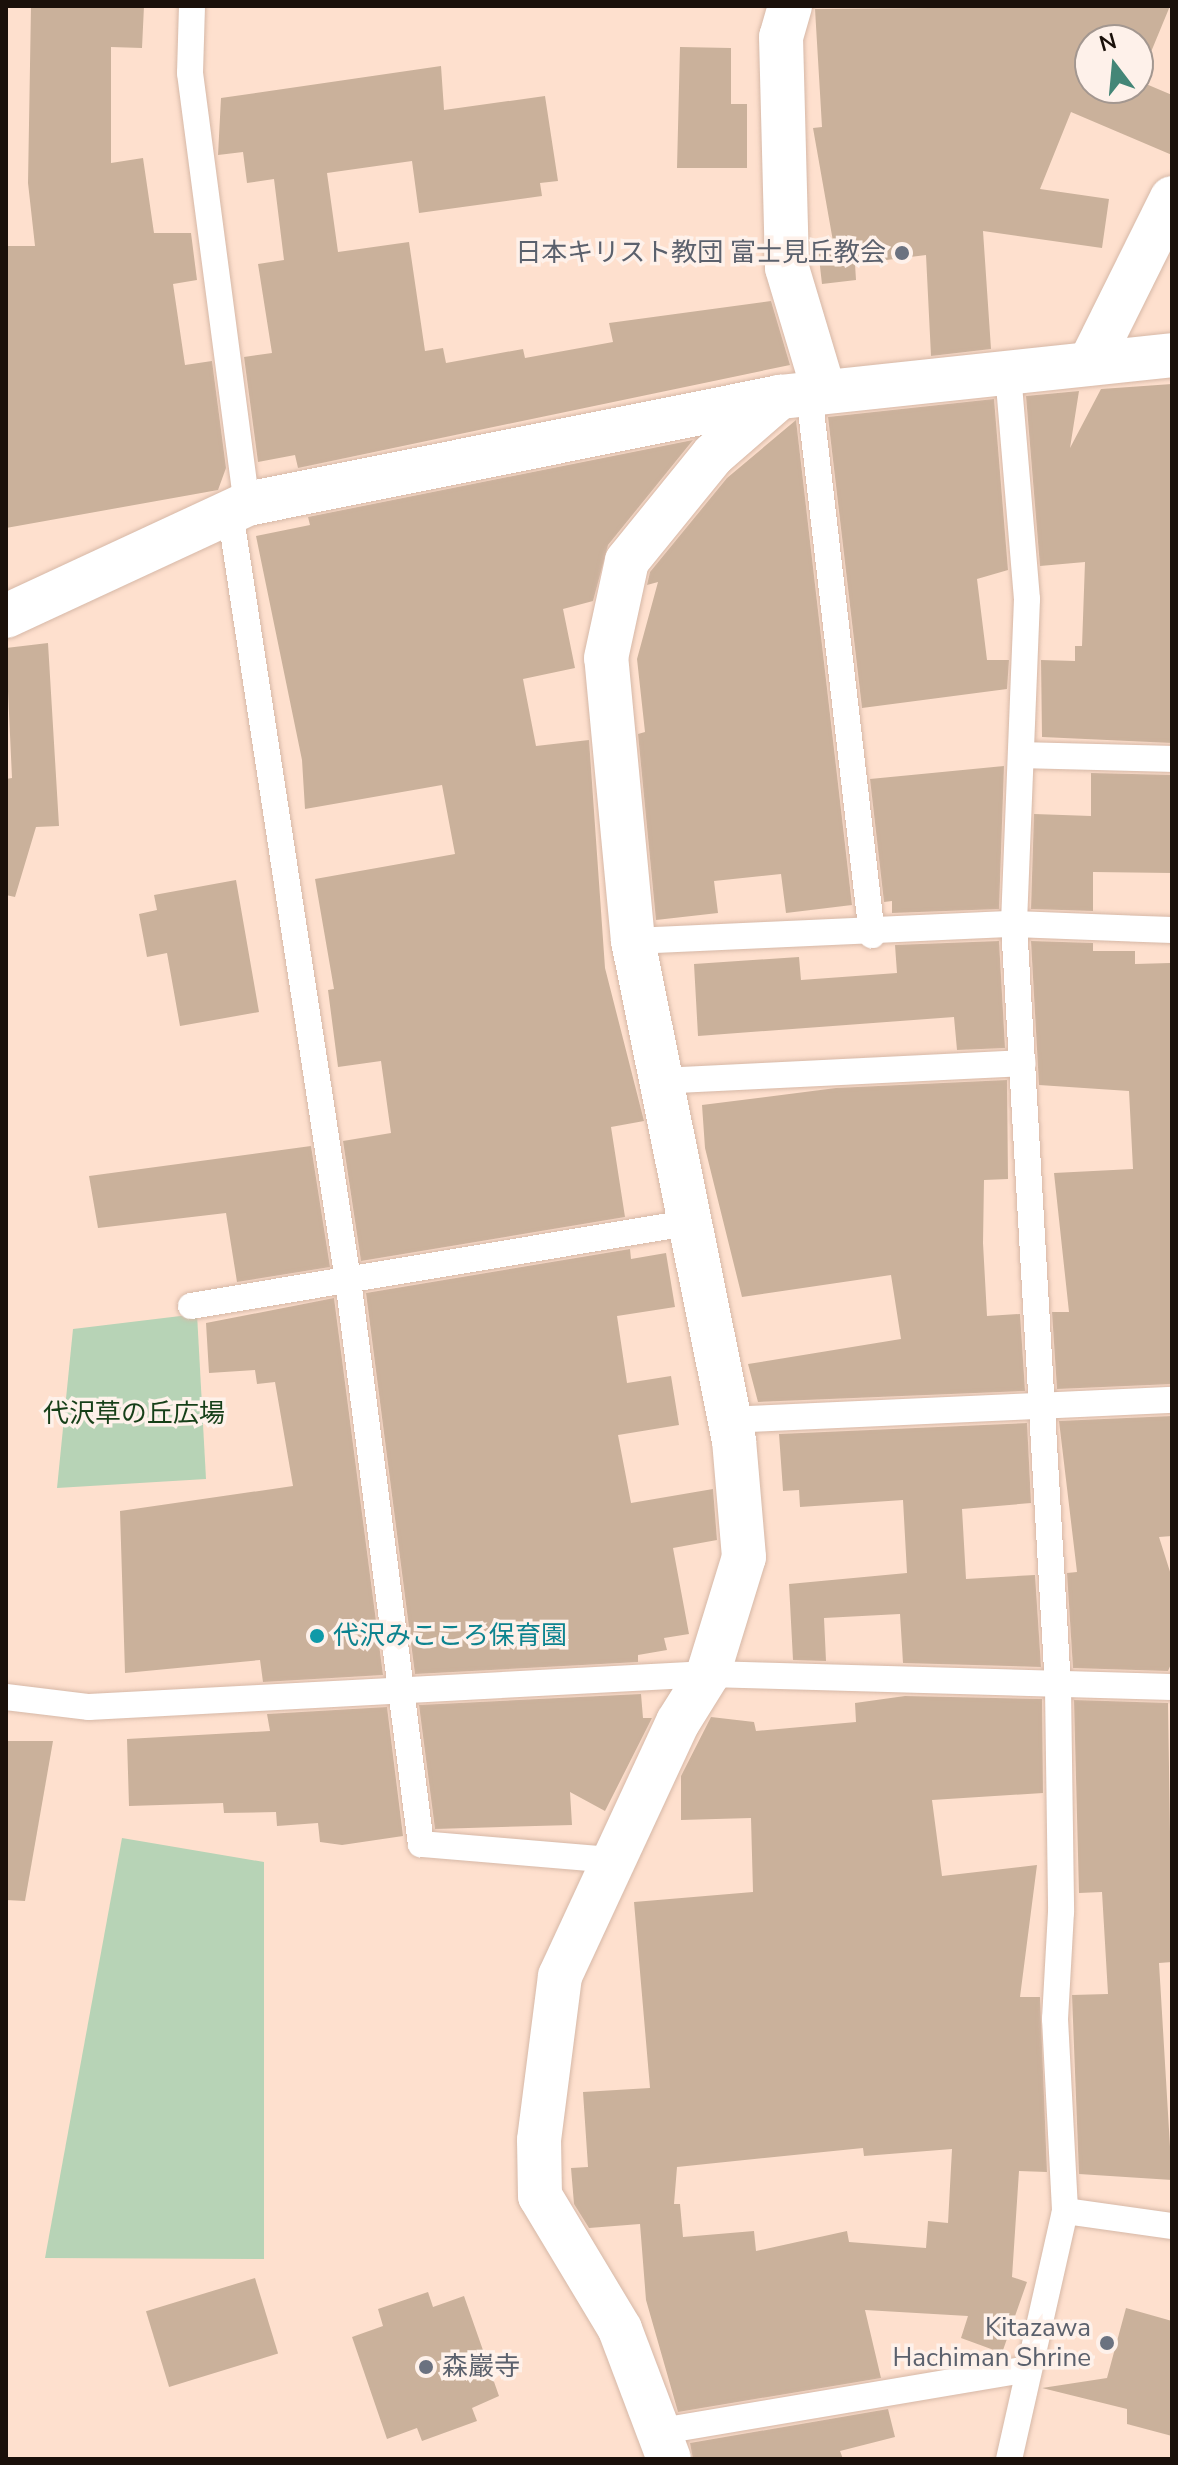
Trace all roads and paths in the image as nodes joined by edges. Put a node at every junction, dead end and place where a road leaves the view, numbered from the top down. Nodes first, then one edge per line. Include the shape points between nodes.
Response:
1 (192, 6) edge
2 (790, 6) edge
3 (1172, 198) edge
4 (1172, 355) edge
5 (1090, 363) junction
6 (1008, 373) junction
7 (804, 394) junction
8 (238, 508) junction
9 (6, 616) edge
10 (1022, 755) junction
11 (1172, 759) edge
12 (1014, 924) junction
13 (1172, 930) edge
14 (872, 935) junction
15 (633, 941) junction
16 (1023, 1063) junction
17 (659, 1081) junction
18 (687, 1223) junction
19 (348, 1280) junction
20 (191, 1306) dead end
21 (1172, 1400) edge
22 (1043, 1404) junction
23 (729, 1420) junction
24 (708, 1674) junction
25 (1172, 1687) edge
26 (1058, 1688) junction
27 (406, 1695) junction
28 (6, 1697) edge
29 (612, 1860) junction
30 (1065, 2211) junction
31 (1172, 2226) edge
32 (1024, 2370) junction
33 (665, 2445) edge
34 (1009, 2459) edge

1 - 8 lane via 190,73
2 - 7 street via 781,37 787,268
3 - 5 street
4 - 5 street
5 - 6 street
6 - 7 street
6 - 10 lane via 1027,599
7 - 8 street
7 - 14 lane
7 - 15 street via 704,465 627,561 605,691
8 - 9 street
8 - 19 lane
10 - 11 lane
10 - 12 lane
12 - 13 lane
12 - 14 lane
12 - 16 lane
14 - 15 lane
15 - 17 street
16 - 17 lane
16 - 22 lane
17 - 18 street
18 - 19 lane
18 - 23 street
19 - 20 lane
19 - 27 lane
21 - 22 lane
22 - 23 lane
22 - 26 lane
23 - 24 street via 744,1557
24 - 26 lane
24 - 27 lane
24 - 29 street via 678,1722
25 - 26 lane
26 - 30 lane via 1061,1912 1055,2019
27 - 28 lane via 89,1707
27 - 29 lane via 421,1844
29 - 33 street via 560,1976 539,2140 540,2196 620,2329
30 - 31 lane
30 - 32 lane
32 - 33 lane
32 - 34 lane

